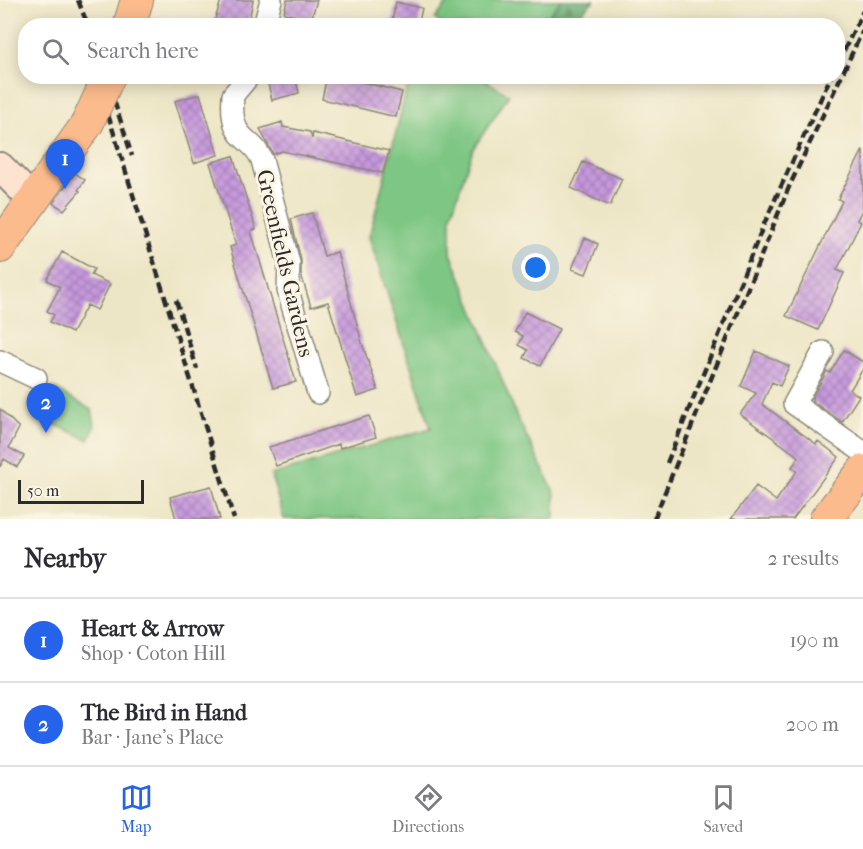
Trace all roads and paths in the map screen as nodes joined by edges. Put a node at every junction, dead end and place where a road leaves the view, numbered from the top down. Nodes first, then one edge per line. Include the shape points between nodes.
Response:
1 (137, 0) edge
2 (271, 0) edge
3 (131, 18) edge
4 (266, 18) edge
5 (105, 84) edge
6 (242, 84) edge
7 (0, 167) edge
8 (32, 199) junction
9 (0, 248) edge
10 (823, 352) dead end
11 (0, 361) edge
12 (36, 378) dead end
13 (318, 393) dead end
14 (863, 453) edge
15 (863, 471) edge
16 (826, 519) edge

1 - 3 main road
2 - 4 street
5 - 8 main road, bridge via 87,124
6 - 13 street, Greenfields Gardens via 233,95 236,124 240,134 258,149 262,160 289,263 288,290
7 - 8 main road
8 - 9 main road
10 - 14 street via 794,404
11 - 12 street
15 - 16 main road

